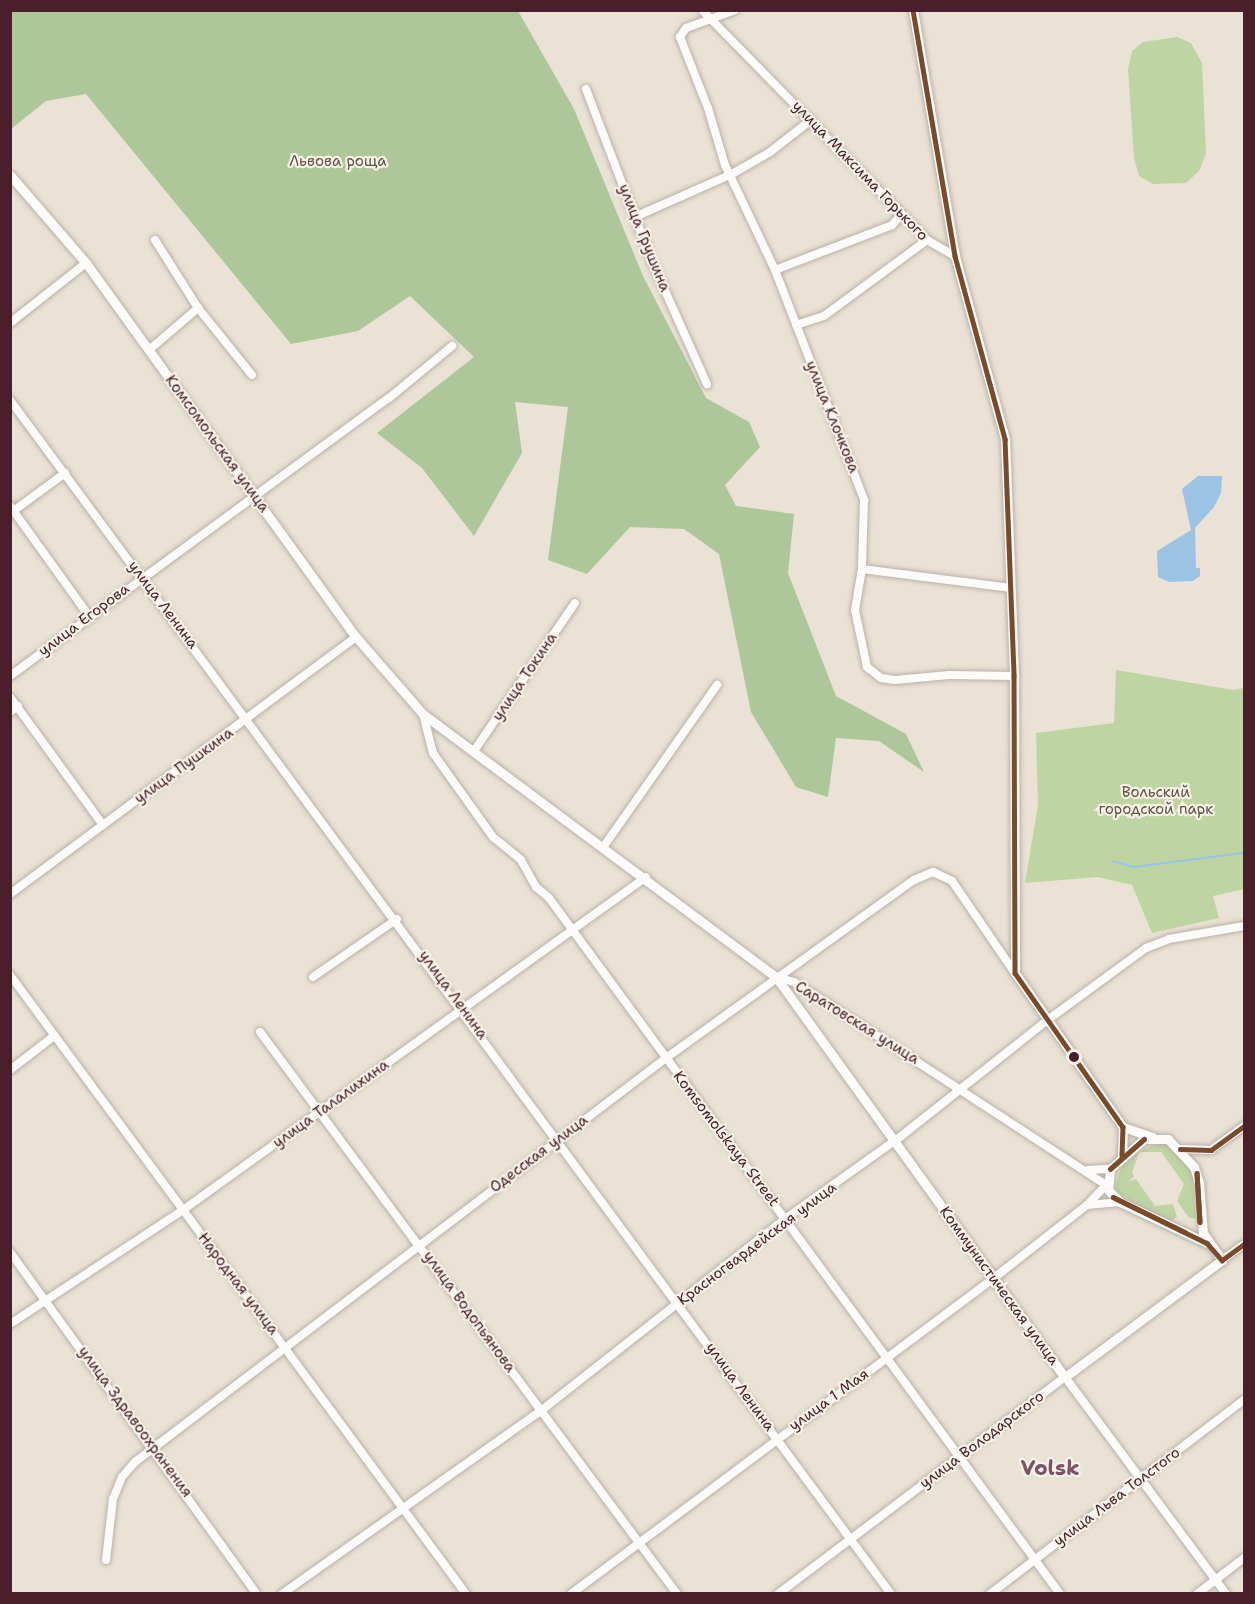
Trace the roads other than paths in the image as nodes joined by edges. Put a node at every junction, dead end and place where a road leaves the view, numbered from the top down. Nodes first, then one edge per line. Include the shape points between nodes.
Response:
1 (702, 10) edge
2 (913, 10) edge
3 (733, 11) edge
4 (710, 15) edge
5 (586, 89) dead end
6 (811, 120) junction
7 (732, 174) junction
8 (10, 175) edge
9 (901, 215) junction
10 (637, 216) junction
11 (155, 240) dead end
12 (927, 240) junction
13 (955, 256) junction
14 (86, 263) junction
15 (775, 270) junction
16 (198, 308) junction
17 (10, 323) edge
18 (796, 325) junction
19 (452, 346) dead end
20 (149, 350) junction
21 (252, 375) dead end
22 (707, 384) dead end
23 (10, 400) edge
24 (65, 473) junction
25 (255, 496) junction
26 (12, 510) edge
27 (862, 569) junction
28 (142, 578) junction
29 (1011, 588) junction
30 (575, 603) dead end
31 (89, 616) junction
32 (356, 637) junction
33 (10, 676) edge
34 (1014, 676) junction
35 (717, 685) dead end
36 (10, 697) edge
37 (18, 706) junction
38 (10, 712) edge
39 (423, 714) junction
40 (248, 719) junction
41 (474, 751) junction
42 (103, 825) junction
43 (604, 846) junction
44 (646, 877) junction
45 (10, 894) edge
46 (397, 919) junction
47 (1245, 926) edge
48 (571, 929) junction
49 (1015, 974) junction
50 (10, 975) edge
51 (313, 977) dead end
52 (776, 977) junction
53 (462, 1008) junction
54 (1049, 1020) junction
55 (260, 1032) dead end
56 (54, 1036) junction
57 (666, 1058) junction
58 (10, 1070) edge
59 (962, 1088) junction
60 (320, 1112) junction
61 (1245, 1126) edge
62 (1123, 1127) junction
63 (1152, 1137) junction
64 (558, 1140) junction
65 (894, 1142) junction
66 (1180, 1149) junction
67 (1122, 1156) junction
68 (1110, 1169) junction
69 (1087, 1170) junction
70 (1106, 1185) junction
71 (1120, 1202) junction
72 (1087, 1205) junction
73 (183, 1210) junction
74 (785, 1219) junction
75 (1200, 1222) junction
76 (1185, 1232) junction
77 (1207, 1243) junction
78 (419, 1244) junction
79 (1245, 1244) edge
80 (10, 1252) edge
81 (1222, 1260) junction
82 (994, 1278) junction
83 (45, 1300) junction
84 (679, 1303) junction
85 (10, 1324) edge
86 (285, 1348) junction
87 (888, 1357) junction
88 (1065, 1377) junction
89 (1245, 1400) edge
90 (542, 1410) junction
91 (777, 1438) junction
92 (155, 1450) junction
93 (961, 1456) junction
94 (1141, 1478) junction
95 (402, 1506) junction
96 (851, 1538) junction
97 (640, 1543) junction
98 (1245, 1558) edge
99 (106, 1560) dead end
100 (1035, 1560) junction
101 (1215, 1580) junction
102 (257, 1593) edge
103 (282, 1593) edge
104 (466, 1593) edge
105 (571, 1593) edge
106 (677, 1593) edge
107 (778, 1593) edge
108 (891, 1593) edge
109 (990, 1593) edge
110 (1060, 1593) edge
111 (1197, 1593) edge
112 (1226, 1593) edge

1 - 4 street, улица Максима Горького
2 - 13 main road
3 - 4 street
4 - 6 street, улица Максима Горького
4 - 7 street, улица Клочкова via 686,28 680,37
5 - 10 street, улица Грушина
6 - 7 street via 770,153
6 - 9 street, улица Максима Горького
7 - 10 street
7 - 15 street, улица Клочкова
8 - 14 main road, Комсомольская улица
9 - 12 street, улица Максима Горького
9 - 15 street via 891,225
10 - 22 street, улица Грушина via 653,264
11 - 16 street
12 - 13 street, улица Максима Горького
12 - 18 street via 824,316
13 - 29 main road via 1005,439
14 - 17 street
14 - 20 main road, Комсомольская улица
15 - 18 street, улица Клочкова
16 - 20 street
16 - 21 street
18 - 27 street, улица Клочкова via 864,500
19 - 25 street, улица Егорова
20 - 25 main road, Комсомольская улица
23 - 24 street, улица Ленина
24 - 26 street
24 - 28 street, улица Ленина
25 - 28 street, улица Егорова
25 - 32 main road, Комсомольская улица
26 - 31 street
27 - 29 street
27 - 34 street, улица Клочкова via 855,610 867,667 872,674 895,680 949,675
28 - 31 street, улица Егорова
28 - 40 street, улица Ленина
29 - 34 main road
30 - 41 street, улица Токина
31 - 33 street, улица Егорова
32 - 39 main road, Комсомольская улица
32 - 40 street, улица Пушкина
34 - 49 main road
35 - 43 street
36 - 37 street
37 - 38 street
37 - 42 street
39 - 41 main road, Саратовская улица
39 - 48 street, Komsomolskaya Street via 433,753 493,837 521,860 536,888
40 - 42 street, улица Пушкина
40 - 46 street, улица Ленина
41 - 43 main road, Саратовская улица
42 - 45 street, улица Пушкина
43 - 44 main road, Саратовская улица
44 - 48 street, улица Талалихина
44 - 52 main road, Саратовская улица
46 - 51 street
46 - 53 street, улица Ленина
47 - 54 street, Красногвардейская улица via 1169,939 1146,948
48 - 53 street, улица Талалихина
48 - 57 street, Komsomolskaya Street
49 - 52 street, Одесская улица via 952,880 933,872 904,887
49 - 54 main road
50 - 56 street, Народная улица
52 - 57 street, Одесская улица
52 - 59 street, Саратовская улица via 794,982
52 - 65 main road, Коммунистическая улица
53 - 60 street, улица Талалихина
53 - 64 street, улица Ленина
54 - 59 street, Красногвардейская улица
54 - 62 main road
55 - 60 street, улица Водопьянова
56 - 58 street
56 - 73 street, Народная улица
57 - 64 street, Одесская улица
57 - 74 street, Komsomolskaya Street
59 - 65 street, Красногвардейская улица
59 - 69 street, Саратовская улица
60 - 73 street, улица Талалихина
60 - 78 street, улица Водопьянова
61 - 66 street via 1211,1150
62 - 63 main road
62 - 67 main road
63 - 66 main road via 1168,1139
63 - 67 main road
64 - 78 street, Одесская улица
64 - 84 street, улица Ленина
65 - 74 street, Красногвардейская улица
65 - 82 main road, Коммунистическая улица
66 - 75 main road via 1197,1173
67 - 68 main road
68 - 69 street
68 - 70 main road
69 - 70 street, Саратовская улица
70 - 71 main road
70 - 72 street, улица 1 Мая
71 - 72 street
71 - 76 main road
72 - 82 street, улица 1 Мая
73 - 83 street, улица Талалихина
73 - 86 street, Народная улица
74 - 84 street, Красногвардейская улица
74 - 87 street, Komsomolskaya Street
75 - 76 main road
75 - 77 main road
76 - 77 main road
77 - 81 main road
78 - 86 street, Одесская улица
78 - 90 street, улица Водопьянова
79 - 81 street, улица Володарского
80 - 83 street, улица Здравоохранения
81 - 88 main road, улица Володарского
82 - 87 street, улица 1 Мая
82 - 88 main road, Коммунистическая улица
83 - 85 street, улица Талалихина
83 - 92 street, улица Здравоохранения
84 - 90 street, Красногвардейская улица
84 - 91 street, улица Ленина
86 - 92 street, Одесская улица
86 - 95 street, Народная улица
87 - 91 street, улица 1 Мая
87 - 93 street, Komsomolskaya Street
88 - 93 street, улица Володарского
88 - 94 street, Коммунистическая улица
89 - 94 street, улица Льва Толстого
90 - 95 street, Красногвардейская улица
90 - 97 street, улица Водопьянова
91 - 96 street, улица Ленина
91 - 97 street, улица 1 Мая
92 - 99 street, Одесская улица via 122,1477 113,1499
92 - 102 street, улица Здравоохранения
93 - 96 street, улица Володарского
93 - 100 street, Komsomolskaya Street
94 - 100 street, улица Льва Толстого
94 - 101 street, Коммунистическая улица
95 - 103 street, Красногвардейская улица
95 - 104 street, Народная улица
96 - 107 street, улица Володарского
96 - 108 street, улица Ленина
97 - 105 street, улица 1 Мая
97 - 106 street, улица Водопьянова
98 - 101 street
100 - 109 street, улица Льва Толстого
100 - 110 street, Komsomolskaya Street
101 - 111 street
101 - 112 street, Коммунистическая улица

